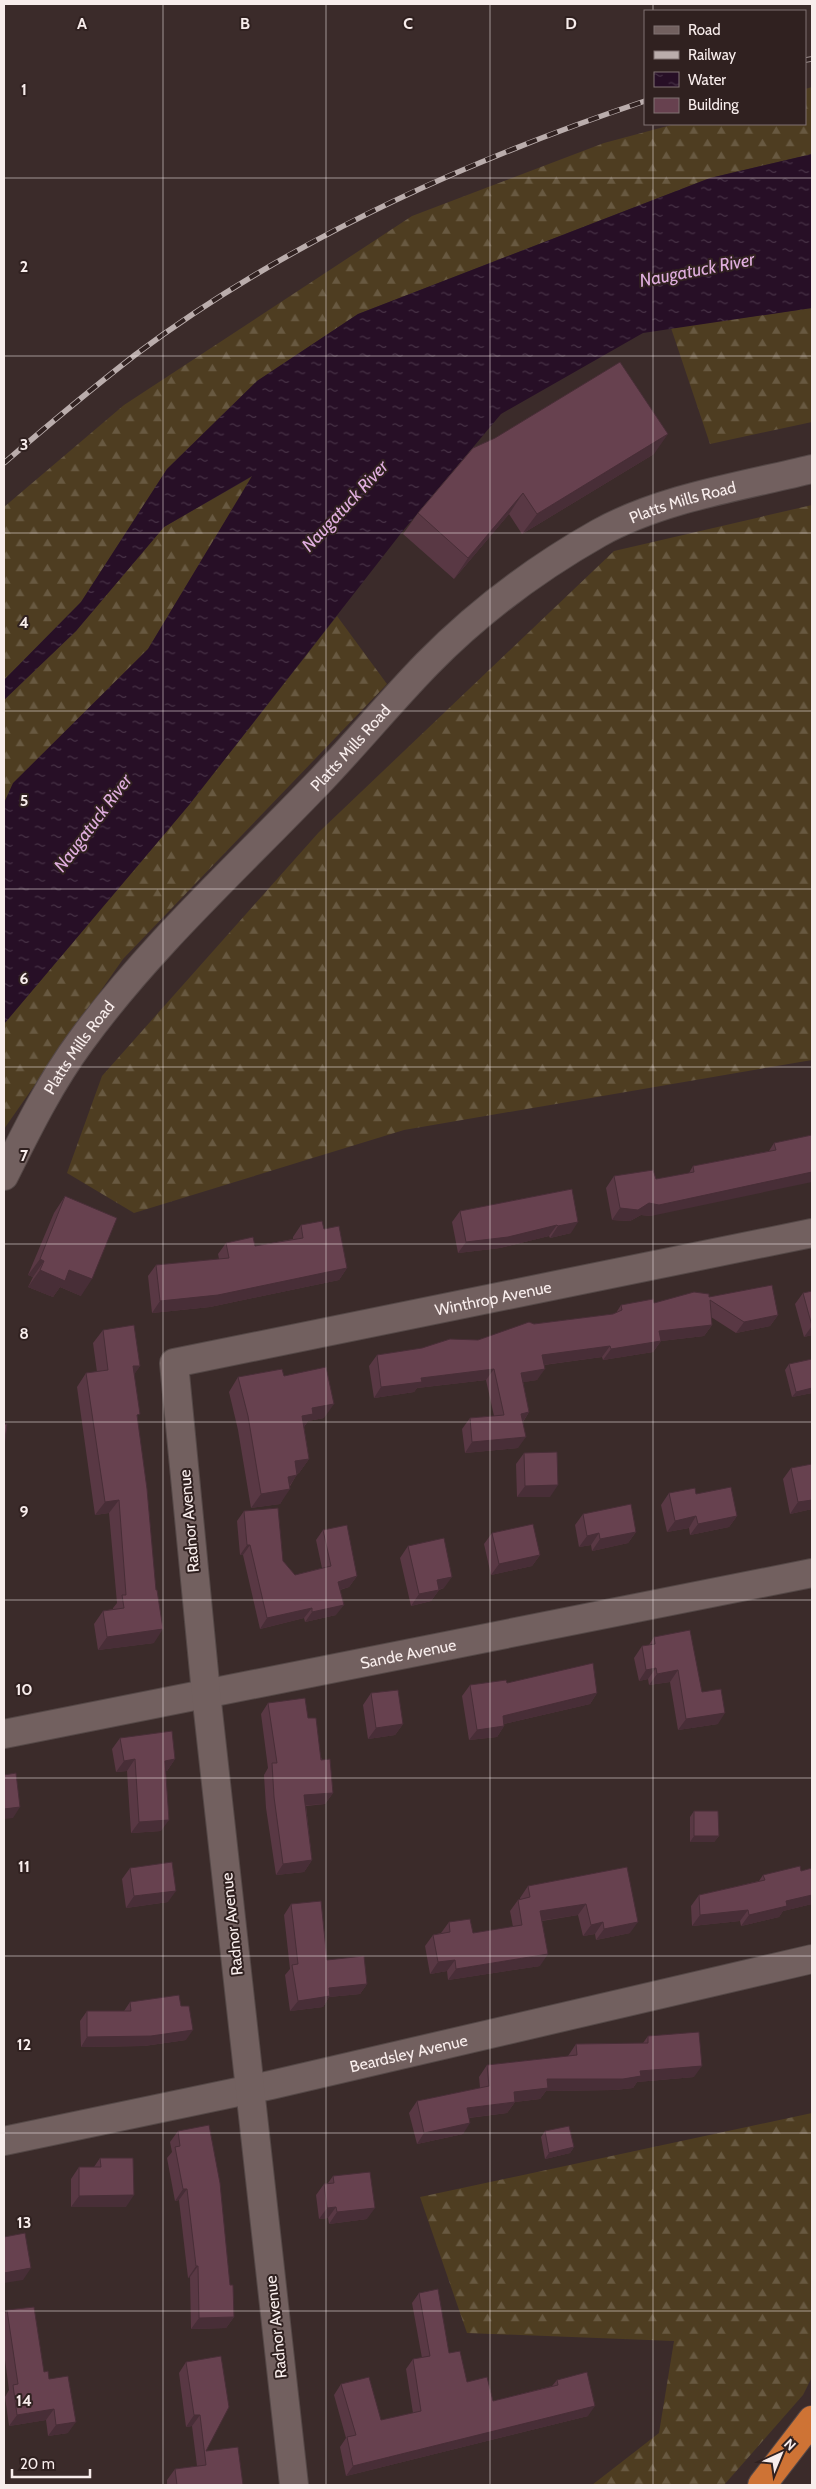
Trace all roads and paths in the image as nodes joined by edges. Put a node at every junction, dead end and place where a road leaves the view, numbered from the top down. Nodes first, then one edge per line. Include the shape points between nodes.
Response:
1 (812, 469) edge
2 (4, 1176) edge
3 (812, 1233) edge
4 (174, 1363) joint
5 (812, 1573) edge
6 (206, 1693) junction
7 (4, 1734) edge
8 (812, 1960) edge
9 (250, 2090) junction
10 (4, 2141) edge
11 (812, 2420) edge
12 (294, 2485) edge
13 (762, 2485) edge

1 - 2 street, Platts Mills Road via 672,504 601,532 530,578 458,635 139,968 80,1043 52,1085
3 - 4 street, Winthrop Avenue
4 - 6 street, Radnor Avenue
5 - 6 street, Sande Avenue
6 - 7 street, Sande Avenue
6 - 9 street, Radnor Avenue
8 - 9 street, Beardsley Avenue
9 - 10 street, Beardsley Avenue
9 - 12 street, Radnor Avenue
11 - 13 highway

